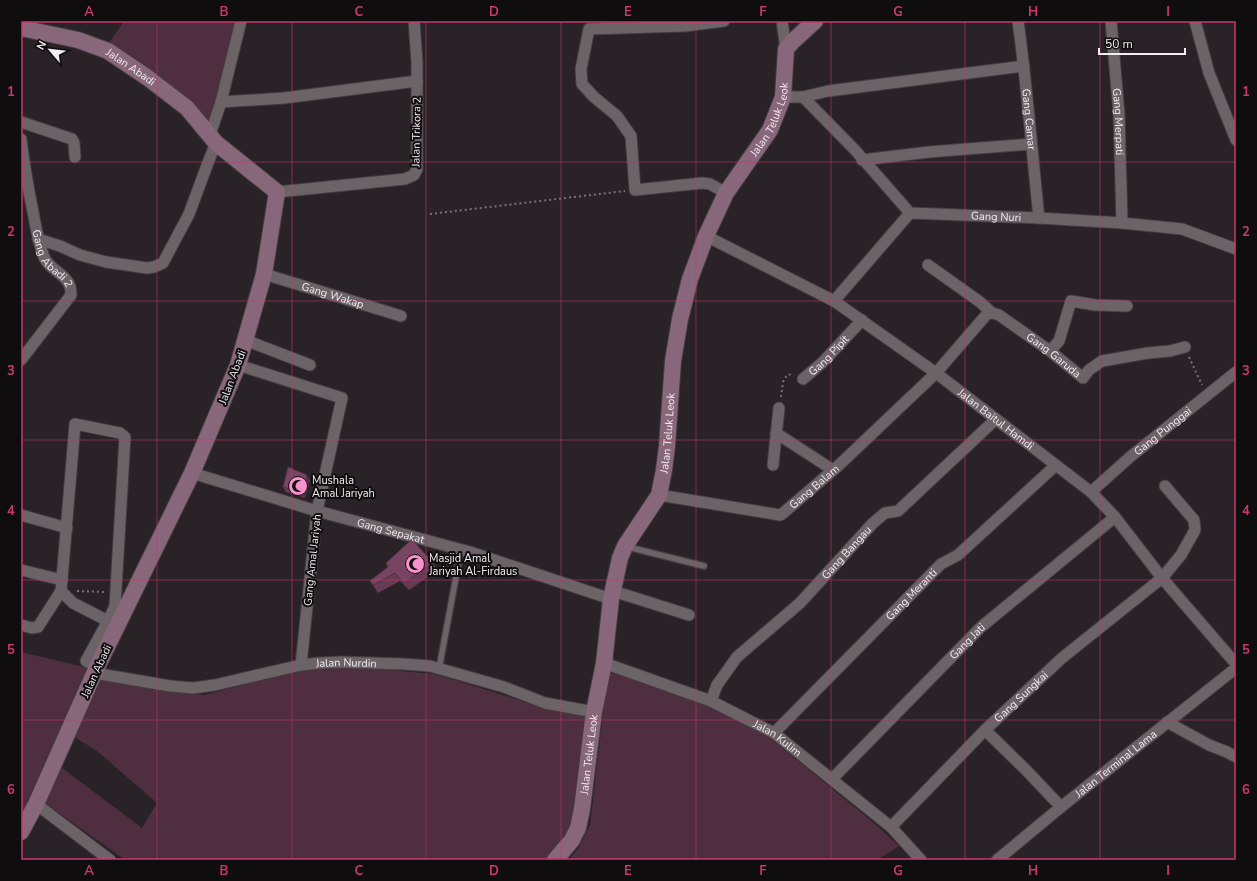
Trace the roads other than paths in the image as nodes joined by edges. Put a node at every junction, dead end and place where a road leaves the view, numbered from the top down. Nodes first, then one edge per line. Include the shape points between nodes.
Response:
1 (241, 21) edge
2 (414, 21) edge
3 (724, 21) edge
4 (782, 21) edge
5 (816, 21) edge
6 (1018, 21) edge
7 (1111, 21) edge
8 (1197, 21) edge
9 (21, 28) edge
10 (786, 49) junction
11 (1024, 66) junction
12 (417, 81) junction
13 (783, 97) junction
14 (803, 97) junction
15 (221, 102) junction
16 (21, 122) edge
17 (21, 139) edge
18 (213, 139) junction
19 (1236, 140) edge
20 (1031, 144) junction
21 (75, 157) dead end
22 (862, 160) junction
23 (276, 192) junction
24 (726, 193) junction
25 (910, 213) junction
26 (1039, 218) junction
27 (1122, 223) junction
28 (706, 236) junction
29 (38, 239) junction
30 (1236, 249) edge
31 (928, 265) dead end
32 (264, 274) junction
33 (834, 301) junction
34 (1127, 306) dead end
35 (992, 313) junction
36 (401, 316) dead end
37 (862, 320) junction
38 (245, 340) junction
39 (1185, 347) road end
40 (1050, 351) junction
41 (21, 360) edge
42 (238, 365) junction
43 (310, 365) dead end
44 (1236, 372) edge
45 (936, 373) junction
46 (803, 379) road end
47 (779, 408) road end
48 (996, 419) junction
49 (776, 433) junction
50 (773, 465) dead end
51 (1056, 466) junction
52 (833, 470) junction
53 (192, 473) junction
54 (1165, 486) dead end
55 (1091, 492) junction
56 (659, 495) junction
57 (317, 511) junction
58 (21, 515) edge
59 (1115, 517) junction
60 (67, 528) junction
61 (625, 546) junction
62 (461, 550) junction
63 (704, 566) dead end
64 (21, 570) edge
65 (1162, 578) junction
66 (61, 585) junction
67 (612, 594) junction
68 (689, 615) dead end
69 (114, 621) junction
70 (21, 626) edge
71 (604, 663) junction
72 (1236, 664) edge
73 (301, 665) junction
74 (92, 667) junction
75 (1236, 668) edge
76 (439, 669) junction
77 (711, 701) junction
78 (594, 712) junction
79 (1167, 722) junction
80 (986, 730) junction
81 (774, 733) junction
82 (1236, 757) edge
83 (832, 780) junction
84 (36, 804) junction
85 (1061, 807) junction
86 (891, 827) junction
87 (21, 832) edge
88 (110, 860) edge
89 (555, 860) edge
90 (922, 860) edge
91 (997, 860) edge

1 - 15 street
2 - 12 street, Jalan Trikora 2
3 - 24 street via 685,26 589,30 581,69 582,84 617,116 631,136 635,190 702,183 710,184
4 - 10 street
5 - 10 street
6 - 11 street, Gang Camar
7 - 27 street, Gang Merpati via 1119,114
8 - 19 street via 1208,73
9 - 18 street, Jalan Abadi via 78,40 108,51 187,108
10 - 13 street, Jalan Teluk Leok
11 - 14 street via 828,91
11 - 20 street, Gang Camar
12 - 15 street via 284,98
12 - 23 street, Jalan Trikora 2 via 418,169 414,175 405,179
13 - 14 street
13 - 24 street, Jalan Teluk Leok via 770,130
14 - 22 street
15 - 18 street
16 - 21 street via 72,139
17 - 29 street, Gang Abadi 2
18 - 23 street, Jalan Abadi
18 - 29 street via 209,160 189,214 163,263 147,268 106,262
20 - 22 street
20 - 26 street, Gang Camar
22 - 25 street
23 - 32 street, Jalan Abadi
24 - 28 street, Jalan Teluk Leok
25 - 26 street, Gang Nuri
25 - 33 street
26 - 27 street, Gang Nuri
27 - 30 street, Gang Nuri via 1182,229
28 - 33 street, Jalan Baitul Hamdi
28 - 56 street, Jalan Teluk Leok via 690,279 680,319 673,361 667,446
29 - 41 street, Gang Abadi 2 via 45,259 71,287 71,295
31 - 35 street, Gang Garuda
32 - 36 street, Gang Wakap
32 - 38 street, Jalan Abadi
33 - 37 street, Jalan Baitul Hamdi
34 - 40 street via 1095,306 1071,301 1059,341
35 - 40 street, Gang Garuda via 999,315
35 - 45 street via 987,314
37 - 45 street, Jalan Baitul Hamdi
37 - 46 street, Gang Pipit via 823,362
38 - 42 street, Jalan Abadi
38 - 43 street
39 - 40 street, Gang Garuda via 1102,361 1083,378
42 - 53 street, Jalan Abadi
42 - 57 street, Gang Amal Jariyah via 342,398
44 - 55 street, Gang Punggai via 1130,457
45 - 48 street, Jalan Baitul Hamdi
45 - 52 street, Gang Balam
47 - 49 street
48 - 51 street, Jalan Baitul Hamdi
48 - 77 street, Gang Bangau via 898,511 885,513 873,523 800,603 737,657 716,685
49 - 50 street
49 - 52 street
51 - 55 street, Jalan Baitul Hamdi
51 - 81 street, Gang Meranti via 958,555 941,564
52 - 56 street, Gang Balam via 780,515
53 - 57 street, Gang Sepakat
53 - 69 street, Jalan Abadi
54 - 65 street, Gang Sungkai via 1194,520 1195,530 1181,555
55 - 59 street, Jalan Baitul Hamdi
56 - 61 street, Jalan Teluk Leok
57 - 62 street, Gang Sepakat
57 - 73 street, Gang Amal Jariyah
58 - 60 street
59 - 65 street, Jalan Baitul Hamdi
59 - 83 street, Gang Jati via 981,627
60 - 66 street
60 - 69 street via 75,424 120,433 125,437
61 - 63 lane
61 - 67 street, Jalan Teluk Leok
62 - 67 street, Gang Sepakat
62 - 76 lane
64 - 66 street
65 - 72 street, Jalan Baitul Hamdi
65 - 80 street, Gang Sungkai via 1062,658
66 - 69 street via 73,603
66 - 70 street via 41,624 32,628
67 - 68 street, Gang Sepakat
67 - 71 street, Jalan Teluk Leok
69 - 74 street, Jalan Abadi
71 - 77 street, Jalan Kulim
71 - 78 street, Jalan Teluk Leok
73 - 74 street, Jalan Nurdin via 193,688 170,686
73 - 76 street, Jalan Nurdin via 341,662 404,664
74 - 84 street, Jalan Abadi
75 - 79 street, Jalan Terminal Lama
76 - 78 street, Jalan Nurdin via 504,687 546,703
77 - 81 street, Jalan Kulim
78 - 89 street, Jalan Teluk Leok via 578,828 572,840
79 - 82 street
79 - 85 street, Jalan Terminal Lama
80 - 85 street
80 - 86 street, Gang Sungkai
81 - 83 street, Jalan Kulim
83 - 86 street, Jalan Kulim
84 - 87 street, Jalan Abadi
84 - 88 street
85 - 91 street, Jalan Terminal Lama
86 - 90 street, Jalan Kulim

